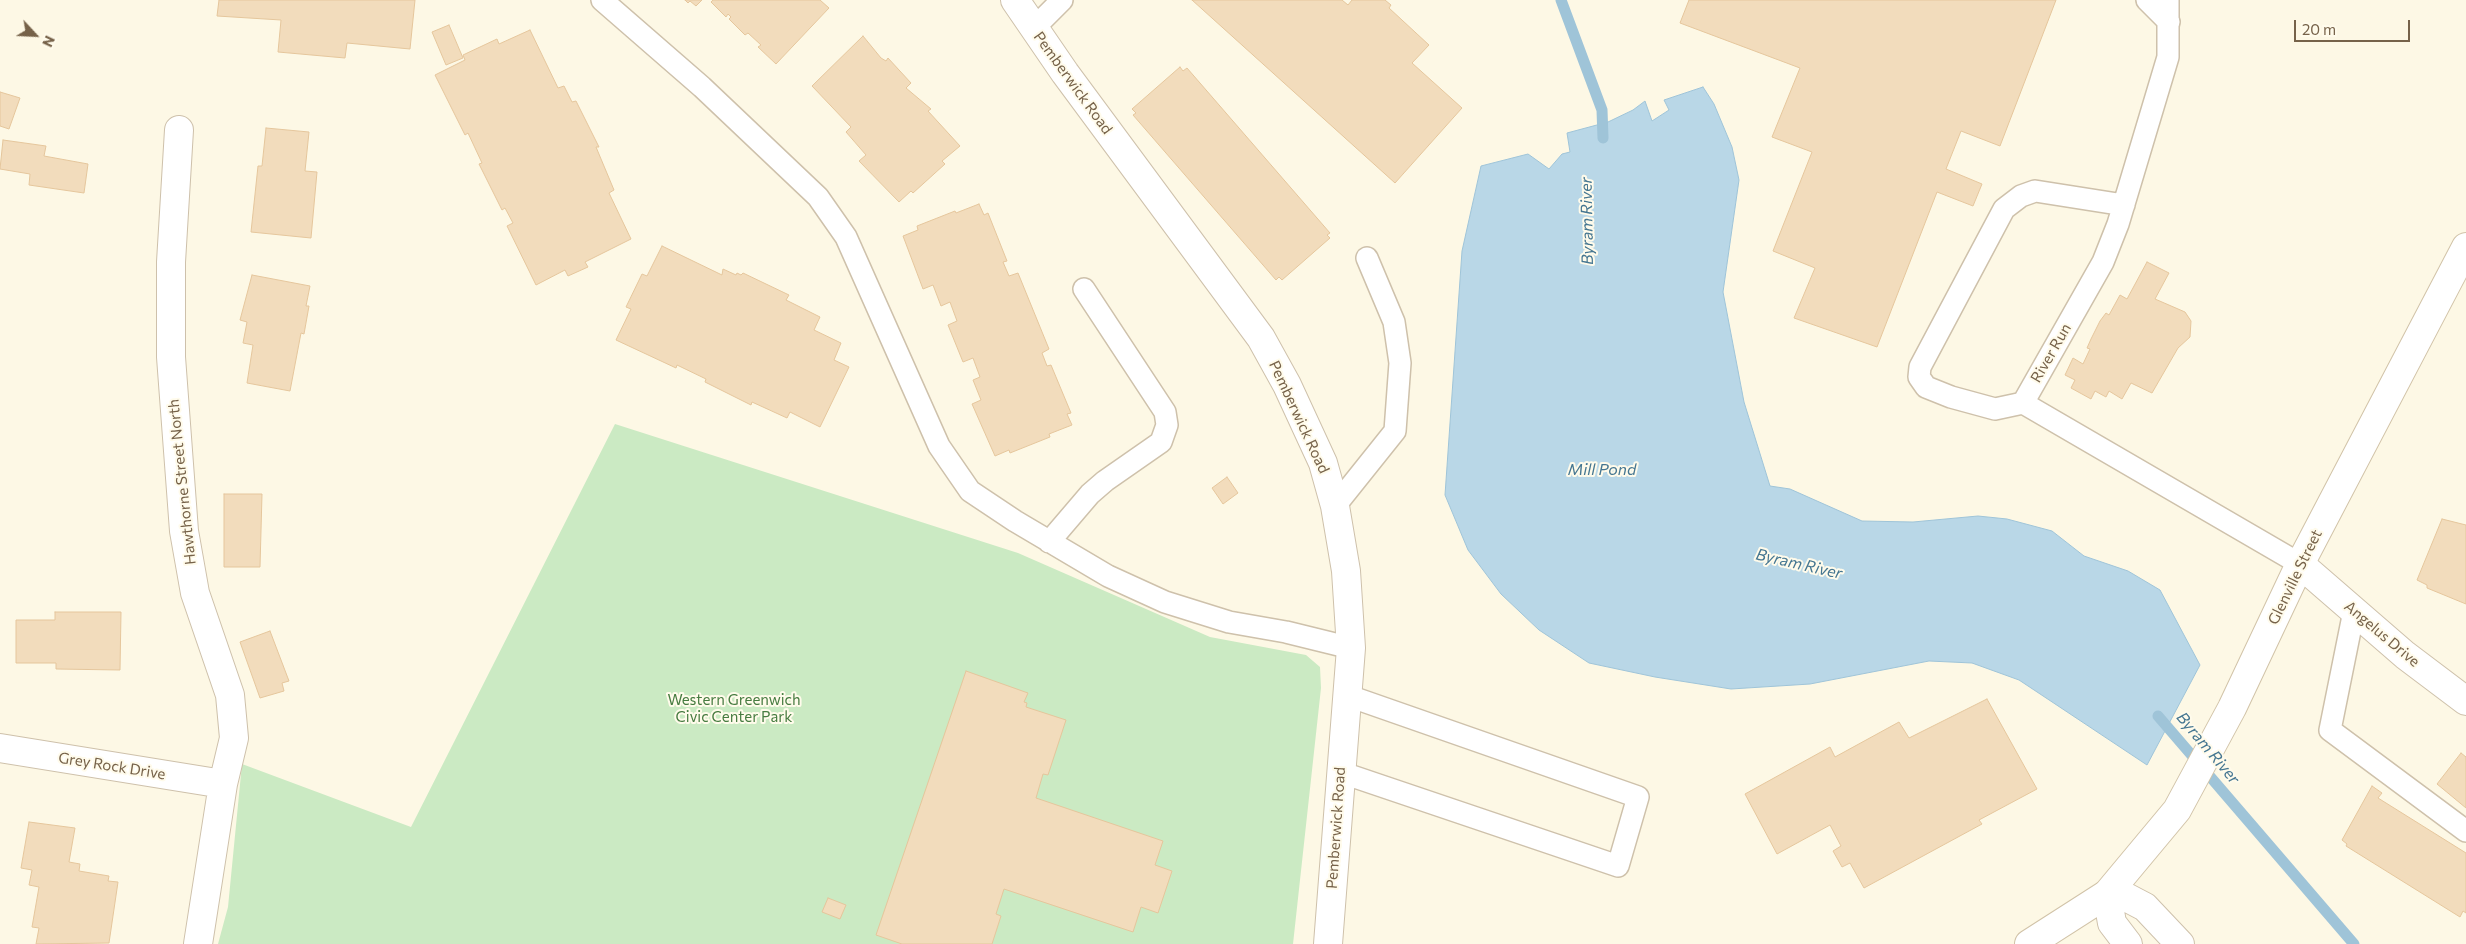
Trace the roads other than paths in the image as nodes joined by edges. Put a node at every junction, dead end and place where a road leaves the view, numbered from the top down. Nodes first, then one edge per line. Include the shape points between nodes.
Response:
1 (602, 0) edge
2 (1015, 0) edge
3 (1062, 0) edge
4 (2147, 0) edge
5 (2168, 0) edge
6 (2170, 22) junction
7 (1034, 28) junction
8 (179, 130) dead end
9 (2124, 205) junction
10 (2466, 247) edge
11 (1367, 258) dead end
12 (1084, 289) dead end
13 (2023, 403) junction
14 (1335, 506) junction
15 (1049, 542) junction
16 (2300, 564) junction
17 (2354, 611) junction
18 (1351, 648) junction
19 (1346, 695) junction
20 (2466, 701) edge
21 (0, 748) edge
22 (1340, 772) junction
23 (223, 784) junction
24 (2466, 831) edge
25 (2107, 894) junction
26 (198, 944) edge
27 (1328, 944) edge
28 (2028, 944) edge
29 (2128, 944) edge
30 (2180, 944) edge

1 - 15 lane via 702,86 818,197 846,237 939,446 970,491
2 - 7 street, Pemberwick Road
3 - 7 lane
4 - 6 lane
5 - 6 lane, River Run
6 - 9 lane, River Run via 2168,57
7 - 14 street, Pemberwick Road via 1261,338 1288,385 1323,463
8 - 23 street, Hawthorne Street North via 171,262 171,357 184,531 193,584 230,695 234,738
9 - 13 lane, River Run via 2103,262
9 - 13 lane via 2035,191 2016,200 2004,210 1920,367 1919,377 1926,387 1951,397 1995,410
10 - 16 street, Glenville Street
11 - 14 lane via 1394,322 1400,363 1395,431
12 - 15 lane via 1165,412 1168,425 1161,442 1097,487
13 - 16 lane
14 - 18 street, Pemberwick Road via 1346,571
15 - 18 lane via 1108,576 1165,602 1229,622
16 - 17 street, Angelus Drive
16 - 25 street, Glenville Street via 2232,708 2177,810
17 - 20 street, Angelus Drive
17 - 24 lane via 2330,730
18 - 19 street, Pemberwick Road
19 - 22 street, Pemberwick Road
19 - 22 lane via 1638,797 1618,866
21 - 23 street, Grey Rock Drive
22 - 27 street, Pemberwick Road
23 - 26 street, Hawthorne Street North
25 - 28 street, Glenville Street
25 - 29 street via 2112,924
25 - 30 street via 2124,896 2145,907

